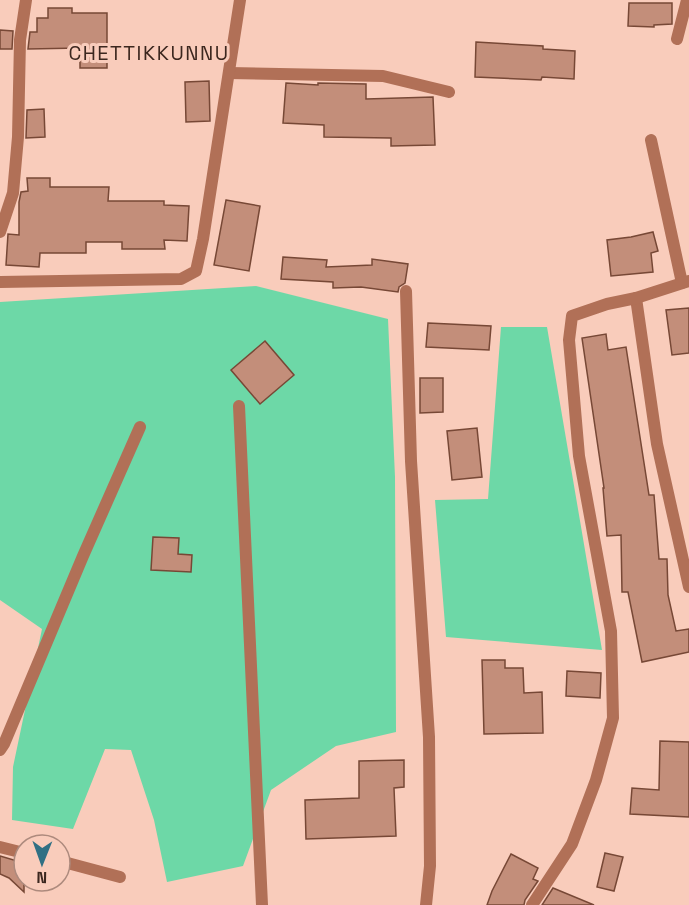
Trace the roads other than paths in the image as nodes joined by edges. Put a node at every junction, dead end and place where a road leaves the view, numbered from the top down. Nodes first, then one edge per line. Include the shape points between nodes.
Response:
1 (26, 0) edge
2 (240, 0) edge
3 (687, 0) edge
4 (677, 39) dead end
5 (229, 73) junction
6 (449, 92) dead end
7 (651, 140) dead end
8 (0, 232) edge
9 (0, 282) edge
10 (685, 282) edge
11 (406, 291) dead end
12 (636, 298) junction
13 (239, 406) dead end
14 (140, 427) dead end
15 (689, 587) edge
16 (0, 750) edge
17 (72, 864) edge
18 (120, 877) dead end
19 (262, 905) edge
20 (426, 905) edge
21 (532, 905) edge

1 - 8 street via 20,40 18,137 12,193
2 - 5 street
3 - 4 street
5 - 6 street via 383,76
5 - 9 street via 196,271 181,279
7 - 10 street
10 - 12 street
11 - 20 street via 411,462 429,737 430,866
12 - 15 street via 657,444
12 - 21 street via 572,316 569,340 579,456 611,631 613,718 596,780 572,844
13 - 19 street
14 - 16 street
17 - 18 street

